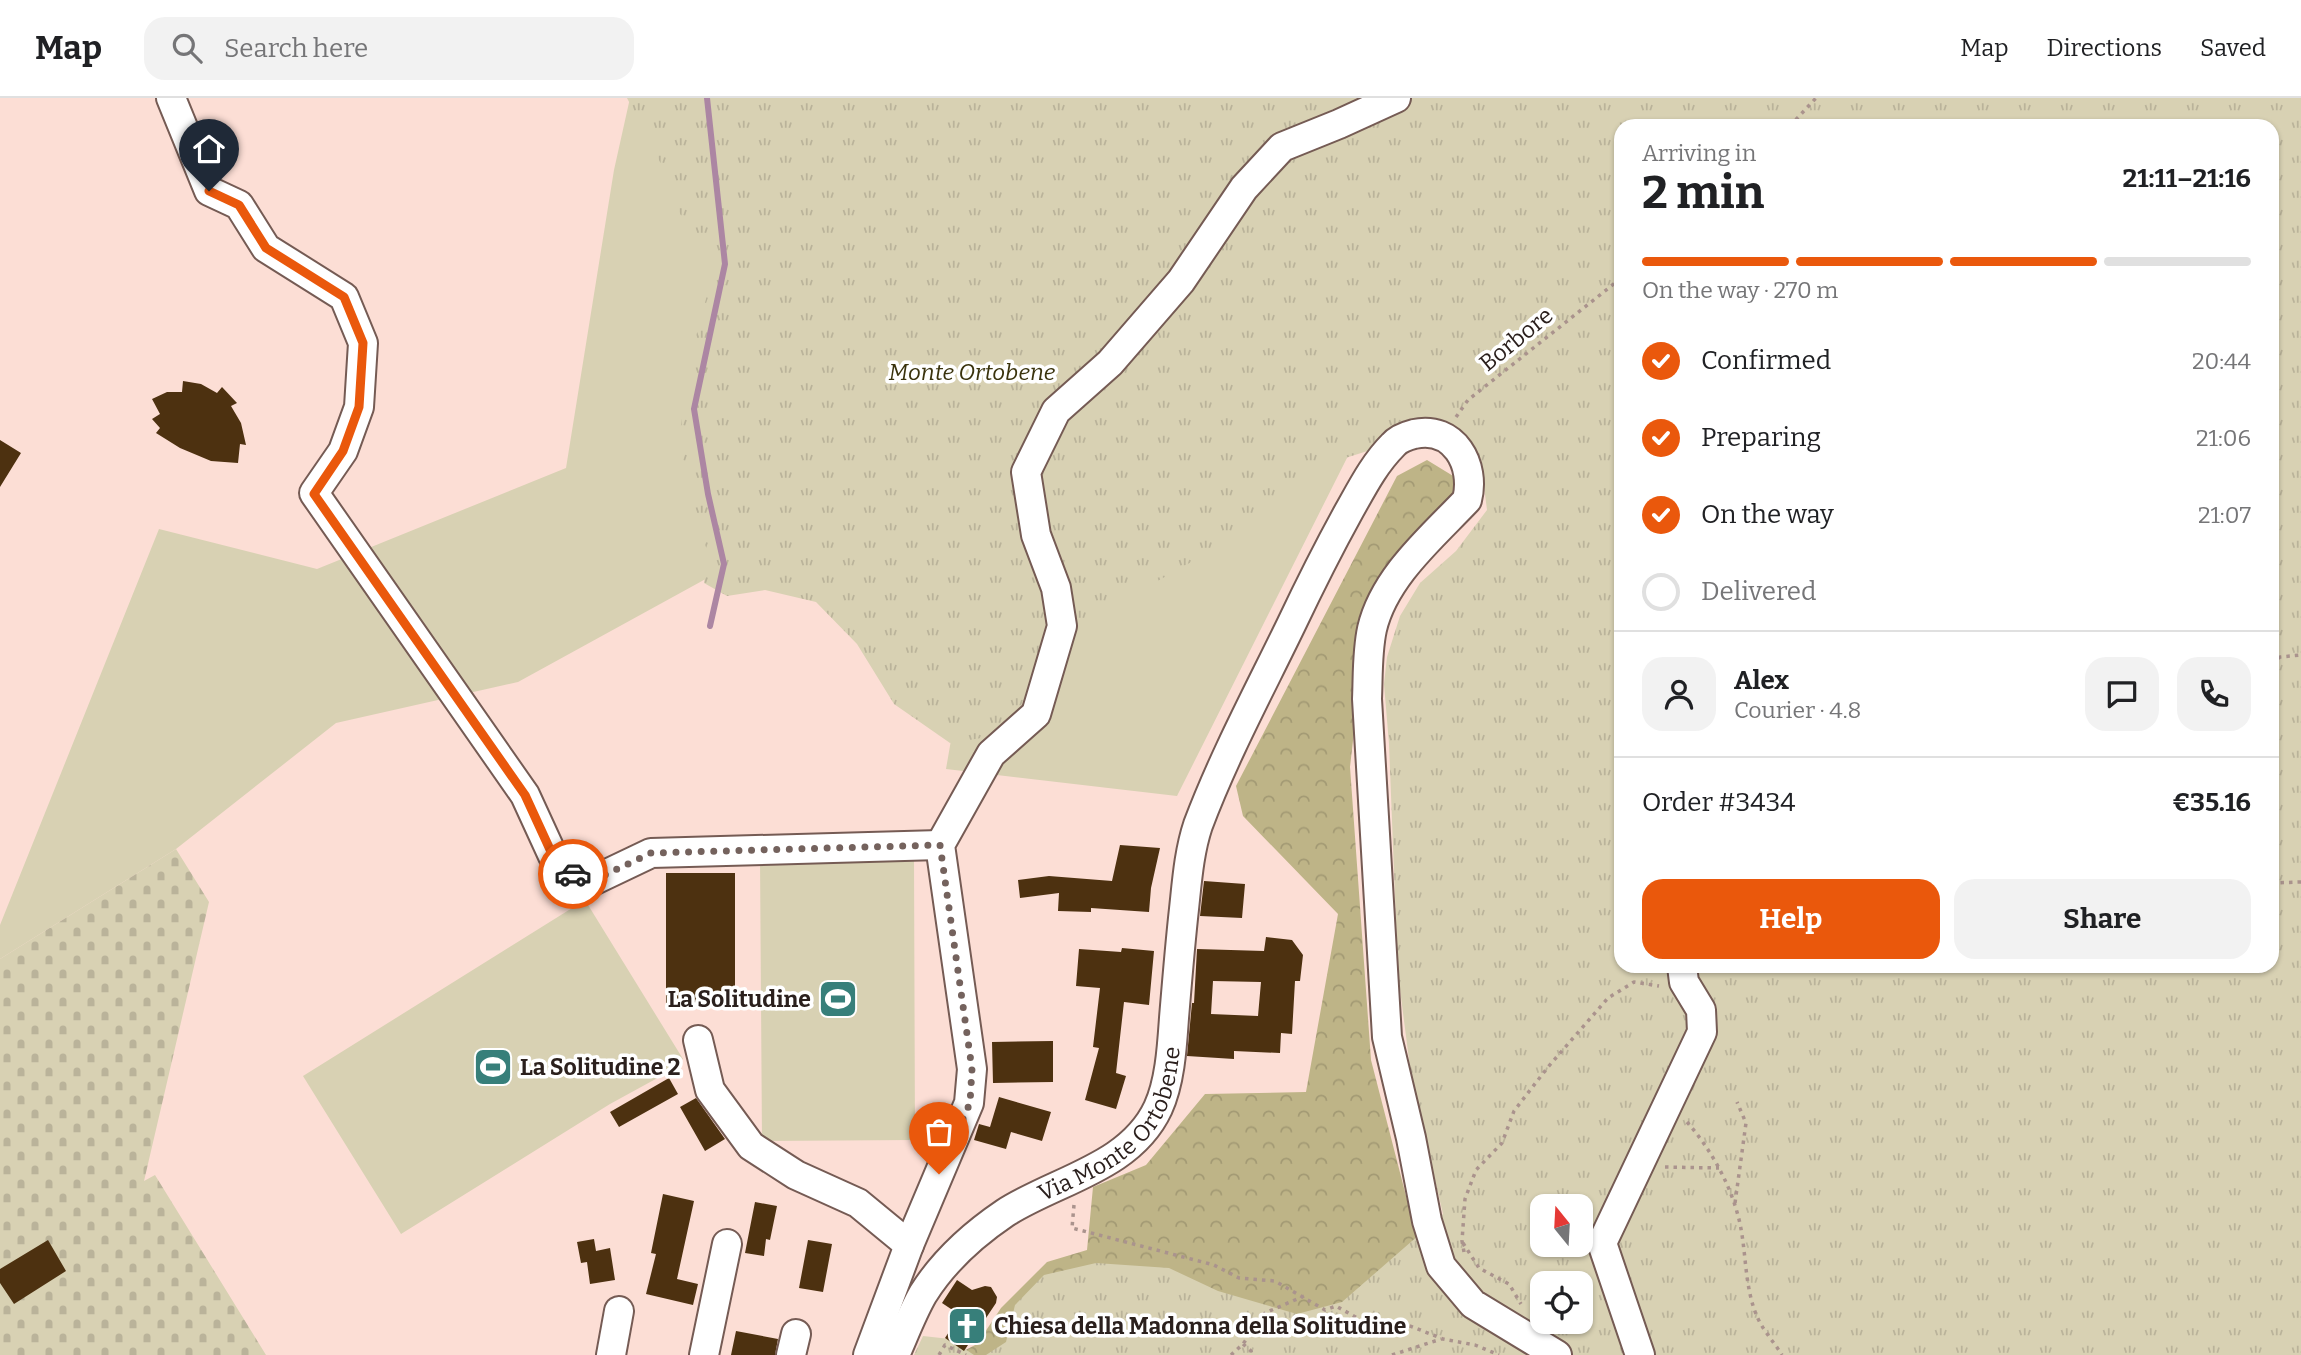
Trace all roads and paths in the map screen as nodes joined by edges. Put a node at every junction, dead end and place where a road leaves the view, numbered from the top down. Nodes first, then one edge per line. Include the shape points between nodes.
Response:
1 (171, 98) edge
2 (1395, 98) edge
3 (1816, 98) edge
4 (1796, 119) edge
5 (1614, 284) edge
6 (1443, 436) junction
7 (2301, 655) edge
8 (2279, 658) edge
9 (940, 845) junction
10 (2301, 882) edge
11 (2279, 883) edge
12 (1683, 974) edge
13 (698, 1040) dead end
14 (1669, 1102) junction
15 (1737, 1102) dead end
16 (1639, 1166) junction
17 (1719, 1168) junction
18 (1075, 1179) junction
19 (1734, 1205) junction
20 (727, 1244) dead end
21 (909, 1245) junction
22 (1304, 1296) junction
23 (1524, 1309) dead end
24 (619, 1311) dead end
25 (1443, 1339) junction
26 (1242, 1344) junction
27 (611, 1355) edge
28 (704, 1355) edge
29 (868, 1355) edge
30 (895, 1355) edge
31 (939, 1355) edge
32 (966, 1355) edge
33 (1231, 1355) edge
34 (1252, 1355) edge
35 (1392, 1355) edge
36 (1499, 1355) edge
37 (1556, 1355) edge
38 (1640, 1355) edge
39 (1782, 1355) edge

1 - 9 street via 209,191 239,205 266,248 344,297 363,343 359,407 343,451 314,494 525,795 553,856 586,884 651,853
2 - 9 street via 1282,147 1244,188 1181,281 1110,363 1056,411 1026,472 1035,535 1056,588 1062,626 1036,714 991,754
3 - 4 path
5 - 6 path, Borbore via 1468,400
6 - 18 street, Via Monte Ortobene via 1405,436 1394,444 1370,474 1324,556 1198,826 1189,860 1172,1039 1160,1105 1134,1141
6 - 37 street via 1455,444 1469,472 1467,500 1387,593 1372,629 1368,666 1387,1037 1441,1266 1473,1304
7 - 8 path
9 - 21 street via 972,1069 970,1103
10 - 11 path
12 - 14 street via 1701,1010 1702,1032
12 - 23 path via 1672,988 1634,982 1608,998 1514,1111 1502,1143 1476,1170 1465,1199 1462,1241 1479,1268 1509,1284
13 - 21 street via 710,1090 751,1146 796,1175 858,1203
14 - 16 street
14 - 17 path via 1702,1138
15 - 19 path via 1746,1123
16 - 17 path
16 - 38 street via 1602,1243
17 - 19 path
18 - 22 path via 1072,1228 1214,1265 1239,1278 1275,1281
18 - 30 street, Via Monte Ortobene via 1048,1188 1004,1214 953,1256 924,1293
19 - 39 path via 1756,1315
20 - 28 street
21 - 29 street
22 - 25 path via 1325,1310 1336,1306 1366,1323 1400,1322
22 - 26 path via 1265,1313
24 - 27 street
25 - 35 path
25 - 36 path
26 - 33 path
26 - 34 path
31 - 32 path via 945,1345

